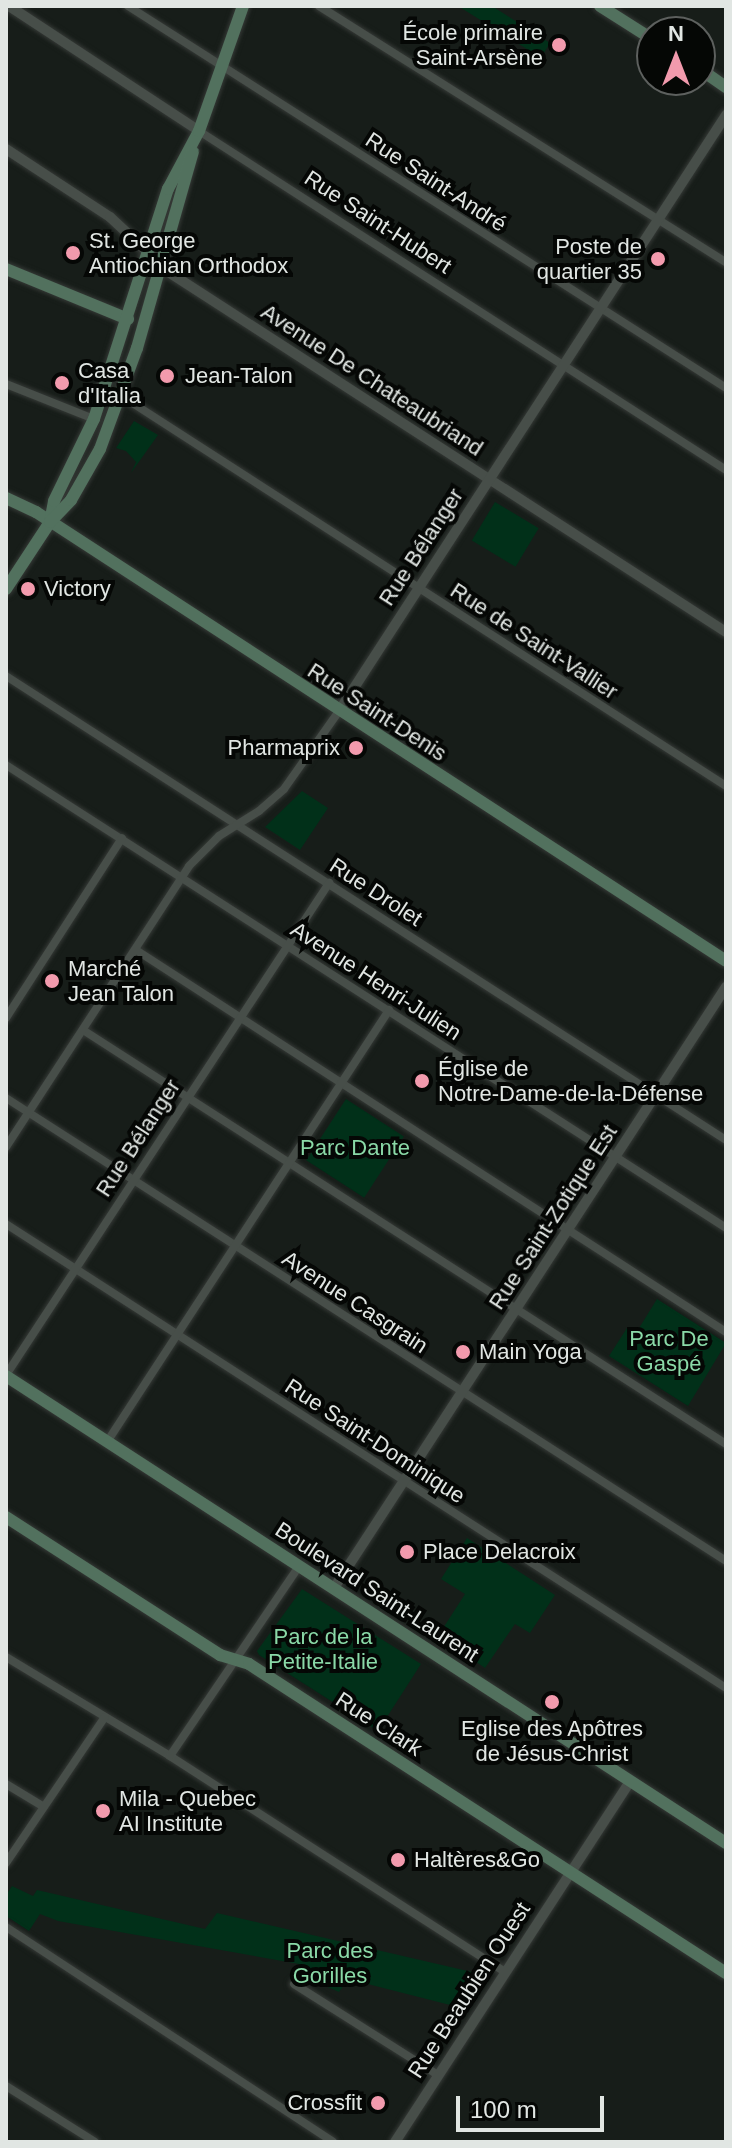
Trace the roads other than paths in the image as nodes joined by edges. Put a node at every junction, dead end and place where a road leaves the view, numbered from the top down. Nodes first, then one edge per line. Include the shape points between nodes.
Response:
1 (9, 6) edge
2 (128, 6) edge
3 (243, 6) edge
4 (319, 6) edge
5 (600, 6) edge
6 (636, 29) edge
7 (222, 66) junction
8 (726, 115) edge
9 (199, 131) junction
10 (6, 149) edge
11 (659, 220) junction
12 (148, 251) junction
13 (726, 262) edge
14 (162, 264) junction
15 (6, 269) edge
16 (601, 310) junction
17 (128, 319) junction
18 (563, 365) junction
19 (6, 384) edge
20 (726, 388) edge
21 (120, 395) junction
22 (94, 419) junction
23 (726, 470) edge
24 (489, 479) junction
25 (6, 498) edge
26 (50, 522) junction
27 (420, 588) junction
28 (6, 589) edge
29 (726, 632) edge
30 (6, 676) edge
31 (339, 711) junction
32 (6, 765) edge
33 (726, 786) edge
34 (238, 824) junction
35 (122, 838) junction
36 (182, 877) junction
37 (329, 883) junction
38 (288, 946) junction
39 (136, 950) junction
40 (726, 961) edge
41 (726, 987) edge
42 (389, 1010) junction
43 (6, 1018) edge
44 (241, 1018) junction
45 (83, 1030) junction
46 (342, 1083) junction
47 (656, 1095) junction
48 (6, 1098) edge
49 (188, 1098) junction
50 (29, 1113) junction
51 (726, 1140) edge
52 (6, 1147) edge
53 (615, 1157) junction
54 (289, 1163) junction
55 (134, 1181) junction
56 (6, 1224) edge
57 (726, 1228) edge
58 (568, 1230) junction
59 (235, 1246) junction
60 (76, 1269) junction
61 (516, 1310) junction
62 (726, 1332) edge
63 (177, 1335) junction
64 (6, 1376) edge
65 (463, 1393) junction
66 (107, 1442) junction
67 (726, 1444) edge
68 (405, 1482) junction
69 (6, 1517) edge
70 (726, 1561) edge
71 (299, 1566) junction
72 (334, 1588) junction
73 (6, 1657) edge
74 (235, 1660) junction
75 (726, 1688) edge
76 (105, 1717) junction
77 (170, 1756) junction
78 (630, 1781) junction
79 (6, 1784) edge
80 (44, 1807) junction
81 (726, 1843) edge
82 (6, 1863) edge
83 (570, 1872) junction
84 (6, 1927) edge
85 (505, 1972) junction
86 (726, 1973) edge
87 (294, 1984) dead end
88 (438, 2075) junction
89 (6, 2086) edge
90 (95, 2142) edge
91 (333, 2142) edge
92 (395, 2142) edge

1 - 9 street, Rue Saint-Hubert
2 - 7 street, Rue Saint-André
3 - 7 main road
4 - 11 street
5 - 6 main road
7 - 9 main road
7 - 16 street, Rue Saint-André
8 - 11 street, Rue Bélanger
9 - 12 main road via 168,189
9 - 14 main road
9 - 18 street, Rue Saint-Hubert
10 - 12 street, Avenue De Chateaubriand via 102,211
11 - 13 street
11 - 16 street, Rue Bélanger
12 - 14 street, Avenue De Chateaubriand
12 - 17 main road
14 - 21 main road
14 - 24 street, Avenue De Chateaubriand
15 - 17 main road
16 - 18 street, Rue Bélanger
16 - 20 street, Rue Saint-André
17 - 22 main road
18 - 23 street, Rue Saint-Hubert
18 - 24 street, Rue Bélanger
19 - 22 street
21 - 26 main road via 96,457 62,513
21 - 27 street, Rue de Saint-Vallier
22 - 26 main road via 52,505
24 - 27 street, Rue Bélanger
24 - 29 street, Avenue De Chateaubriand
25 - 26 main road, Rue Saint-Denis
26 - 28 main road
26 - 31 main road, Rue Saint-Denis
27 - 31 street, Rue Bélanger
27 - 33 street, Rue de Saint-Vallier
30 - 34 street, Rue Drolet
31 - 34 street, Rue Bélanger via 294,780
31 - 40 main road, Rue Saint-Denis
32 - 35 street, Avenue Henri-Julien
34 - 36 street, Rue Bélanger via 209,845
34 - 37 street, Rue Drolet
35 - 36 street, Avenue Henri-Julien
35 - 43 street
36 - 38 street, Avenue Henri-Julien
36 - 39 street, Rue Bélanger
37 - 38 street, Rue Bélanger
37 - 47 street, Rue Drolet
38 - 42 street, Avenue Henri-Julien
38 - 44 street, Rue Bélanger
39 - 44 street
39 - 45 street, Rue Bélanger
41 - 47 street, Rue Saint-Zotique Est
42 - 46 street
42 - 53 street, Avenue Henri-Julien
44 - 46 street
44 - 49 street, Rue Bélanger
45 - 49 street
45 - 50 street, Rue Bélanger
46 - 54 street
46 - 58 street
47 - 51 street, Rue Drolet
47 - 53 street, Rue Saint-Zotique Est
48 - 50 street, Avenue Casgrain
49 - 54 street
49 - 55 street, Rue Bélanger
50 - 52 street, Rue Bélanger
50 - 55 street, Avenue Casgrain
53 - 57 street, Avenue Henri-Julien
53 - 58 street, Rue Saint-Zotique Est
54 - 59 street
54 - 61 street
55 - 59 street, Avenue Casgrain
55 - 60 street, Rue Bélanger
56 - 60 street, Rue Saint-Dominique
58 - 61 street, Rue Saint-Zotique Est
58 - 62 street
59 - 63 street
59 - 65 street, Avenue Casgrain
60 - 63 street, Rue Saint-Dominique
60 - 64 street, Rue Bélanger
61 - 65 street, Rue Saint-Zotique Est
61 - 67 street
63 - 66 street
63 - 68 street, Rue Saint-Dominique
64 - 66 main road, Boulevard Saint-Laurent
65 - 68 street, Rue Saint-Zotique Est
65 - 70 street, Avenue Casgrain
66 - 71 main road, Boulevard Saint-Laurent
68 - 72 street, Rue Saint-Zotique Est
68 - 75 street, Rue Saint-Dominique
69 - 74 main road, Rue Clark
71 - 72 main road, Boulevard Saint-Laurent
71 - 74 street
72 - 78 main road, Boulevard Saint-Laurent
73 - 76 street
74 - 77 street
74 - 83 main road, Rue Clark via 249,1664
76 - 77 street
76 - 80 street
77 - 85 street
78 - 81 main road, Boulevard Saint-Laurent
78 - 83 street, Rue Beaubien Ouest
79 - 80 street
80 - 82 street
83 - 85 street, Rue Beaubien Ouest
83 - 86 main road, Rue Clark
84 - 91 street
85 - 88 street, Rue Beaubien Ouest
87 - 88 street
88 - 92 street, Rue Beaubien Ouest
89 - 90 street

